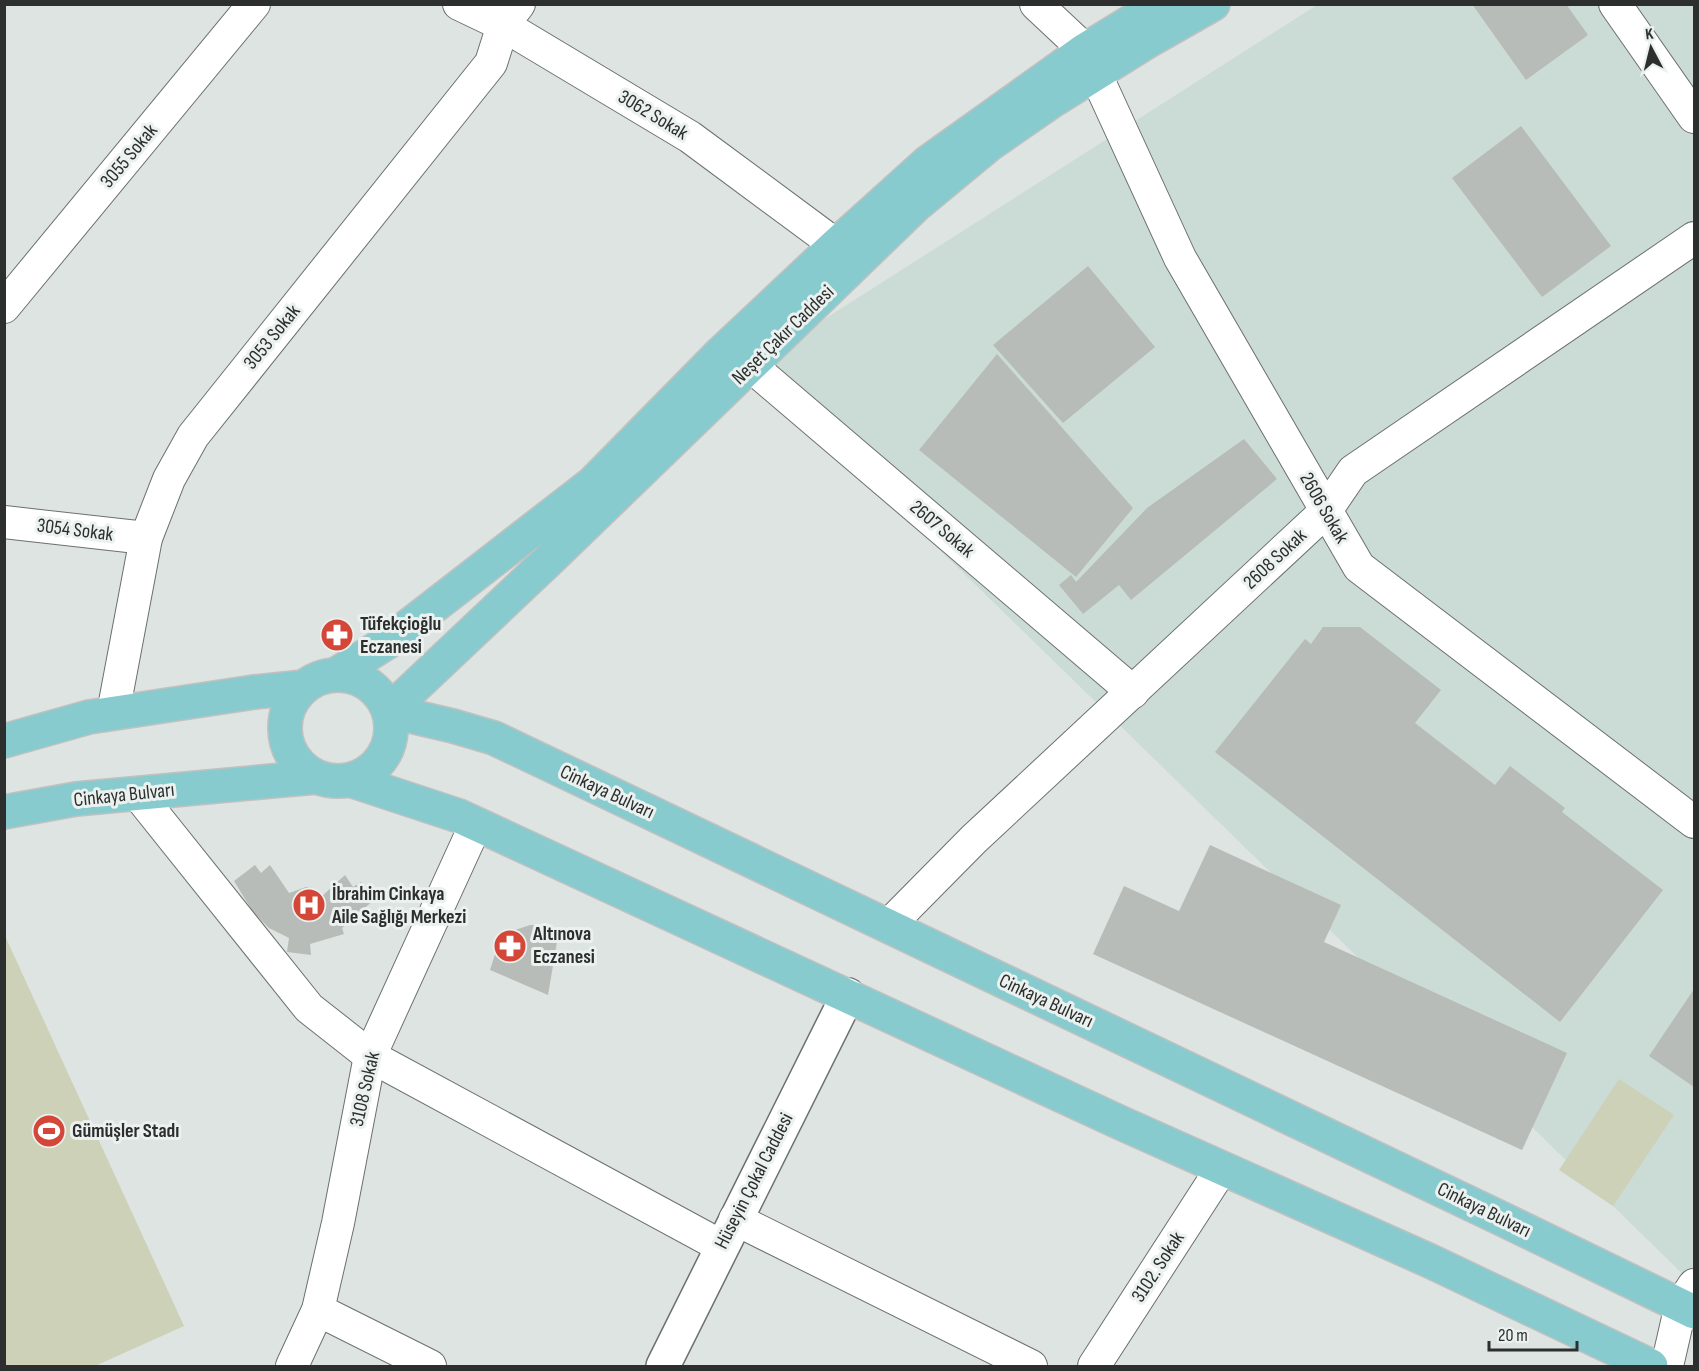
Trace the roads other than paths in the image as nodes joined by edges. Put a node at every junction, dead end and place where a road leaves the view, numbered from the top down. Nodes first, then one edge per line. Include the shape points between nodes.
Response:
1 (254, 4) edge
2 (459, 4) edge
3 (1036, 4) edge
4 (1160, 4) edge
5 (1213, 4) edge
6 (1615, 4) edge
7 (511, 15) edge
8 (1091, 62) junction
9 (1695, 117) edge
10 (1695, 238) edge
11 (836, 244) junction
12 (4, 307) edge
13 (751, 366) junction
14 (1325, 512) junction
15 (4, 522) edge
16 (146, 538) junction
17 (337, 674) junction
18 (304, 687) junction
19 (1133, 692) junction
20 (389, 711) junction
21 (113, 713) junction
22 (4, 741) edge
23 (316, 777) junction
24 (350, 780) junction
25 (137, 793) junction
26 (4, 812) edge
27 (1695, 822) edge
28 (476, 824) junction
29 (888, 926) junction
30 (848, 995) junction
31 (370, 1056) junction
32 (1222, 1168) junction
33 (728, 1233) junction
34 (1690, 1301) edge
35 (318, 1310) junction
36 (292, 1366) edge
37 (430, 1366) edge
38 (663, 1366) edge
39 (1031, 1366) edge
40 (1095, 1366) edge
41 (1651, 1366) edge
42 (1667, 1366) edge

1 - 12 street, 3055 Sokak
2 - 7 street, 3062 Sokak
3 - 8 street
4 - 8 main road, Neşet Çakır Caddesi
5 - 8 main road, Neşet Çakır Caddesi via 1148,41
6 - 9 street
7 - 11 street, 3062 Sokak via 690,137
7 - 16 street, 3053 Sokak via 491,63 193,435 169,479
8 - 11 main road, Neşet Çakır Caddesi via 927,163
8 - 13 main road, Neşet Çakır Caddesi via 1052,101 990,144 915,206
8 - 14 street, 2606 Sokak via 1180,258
10 - 14 street, 2608 Sokak via 1353,471
11 - 17 main road, Neşet Çakır Caddesi via 593,483 389,641
13 - 19 street, 2607 Sokak
13 - 20 main road, Neşet Çakır Caddesi
14 - 19 street, 2608 Sokak
14 - 27 street, 2606 Sokak via 1359,567
15 - 16 street, 3054 Sokak
16 - 21 street, 3053 Sokak
17 - 18 main road
17 - 20 main road via 369,684
18 - 21 main road
18 - 23 main road via 292,700 285,717 285,735 290,753
19 - 29 street, 2608 Sokak via 974,839
20 - 24 main road via 392,726 385,754 370,770
20 - 29 main road, Cinkaya Bulvarı via 494,738
21 - 22 main road
23 - 24 main road
23 - 25 main road, Cinkaya Bulvarı
24 - 28 main road
25 - 26 main road, Cinkaya Bulvarı
25 - 31 street via 309,1008
28 - 30 main road
28 - 31 street, 3108 Sokak
29 - 34 main road, Cinkaya Bulvarı
30 - 32 main road
30 - 33 street, Hüseyin Çokal Caddesi
31 - 33 street
31 - 35 street, 3108 Sokak
32 - 40 street, 3102. Sokak
32 - 41 main road
33 - 38 street, Hüseyin Çokal Caddesi
33 - 39 street
34 - 42 street
35 - 36 street, 3108 Sokak
35 - 37 street

